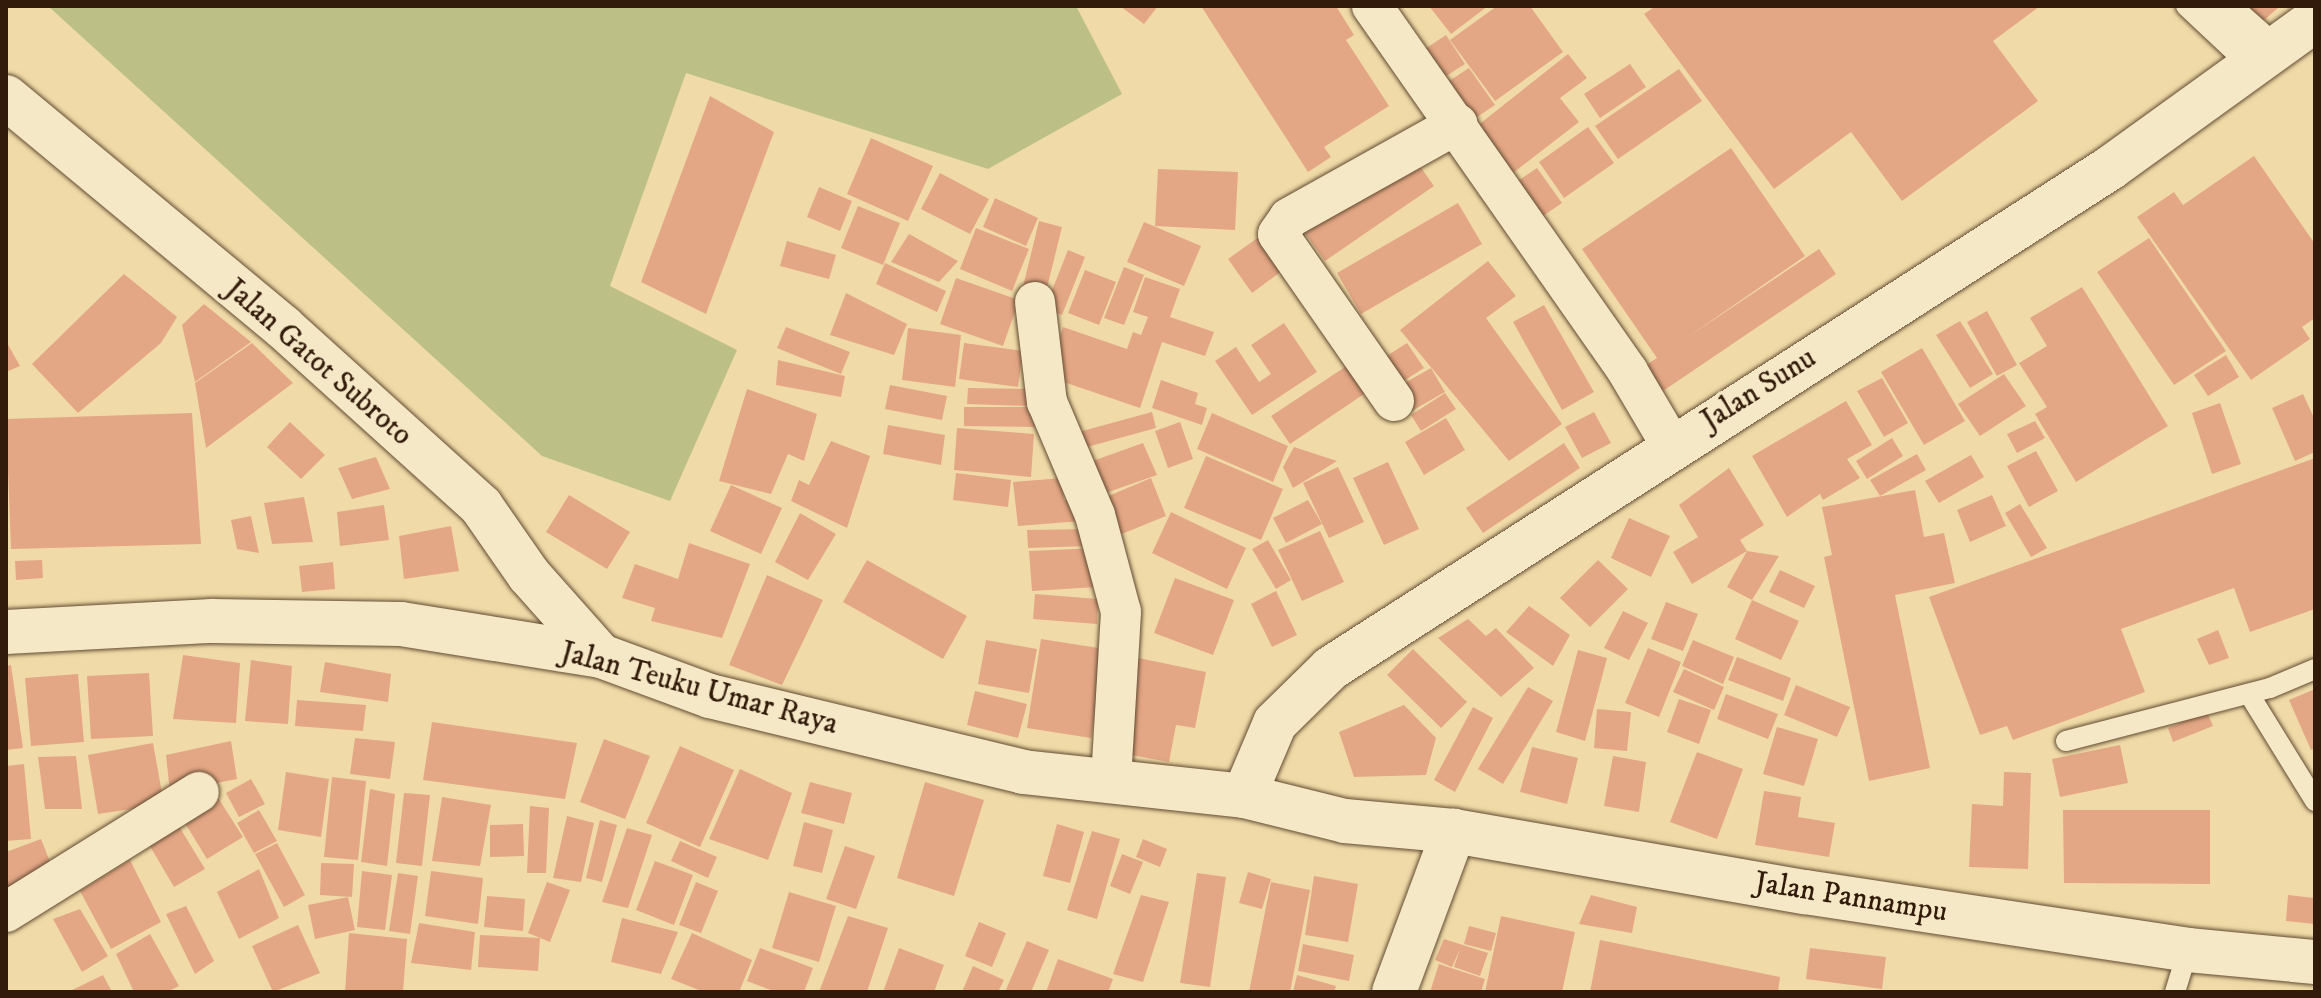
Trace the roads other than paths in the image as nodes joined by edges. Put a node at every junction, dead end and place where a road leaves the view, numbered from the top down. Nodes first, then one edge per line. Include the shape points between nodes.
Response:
1 (1372, 6) edge
2 (2186, 6) edge
3 (2217, 6) edge
4 (2315, 20) edge
5 (2261, 61) junction
6 (6, 97) edge
7 (1457, 124) junction
8 (1035, 302) dead end
9 (1394, 401) dead end
10 (1671, 445) junction
11 (6, 632) edge
12 (601, 656) junction
13 (2315, 669) edge
14 (2249, 694) junction
15 (2066, 741) dead end
16 (1111, 780) junction
17 (199, 792) dead end
18 (1244, 796) junction
19 (2315, 801) edge
20 (1454, 831) junction
21 (6, 912) edge
22 (2188, 950) junction
23 (2315, 962) edge
24 (1394, 992) edge
25 (2175, 992) edge

1 - 7 street
2 - 5 lane
3 - 5 street
4 - 5 main road, Jalan Sunu
5 - 10 main road, Jalan Sunu via 2110,168
6 - 12 main road, Jalan Gatot Subroto via 283,327 481,506 529,575
7 - 9 street via 1289,218 1278,234
7 - 10 street via 1628,372
8 - 16 street via 1047,402 1095,515 1121,612
10 - 18 main road, Jalan Sunu via 1331,668 1275,723
11 - 12 main road, Jalan Teuku Umar Raya via 121,623 401,624
12 - 16 main road, Jalan Teuku Umar Raya via 710,696 829,725 1023,772
13 - 14 lane
14 - 15 lane
14 - 19 lane
16 - 18 main road, Jalan Teuku Umar Raya
17 - 21 street
18 - 20 main road, Jalan Pannampu
20 - 22 main road, Jalan Pannampu via 1805,892
20 - 24 main road
22 - 23 main road, Jalan Pannampu
22 - 25 lane

